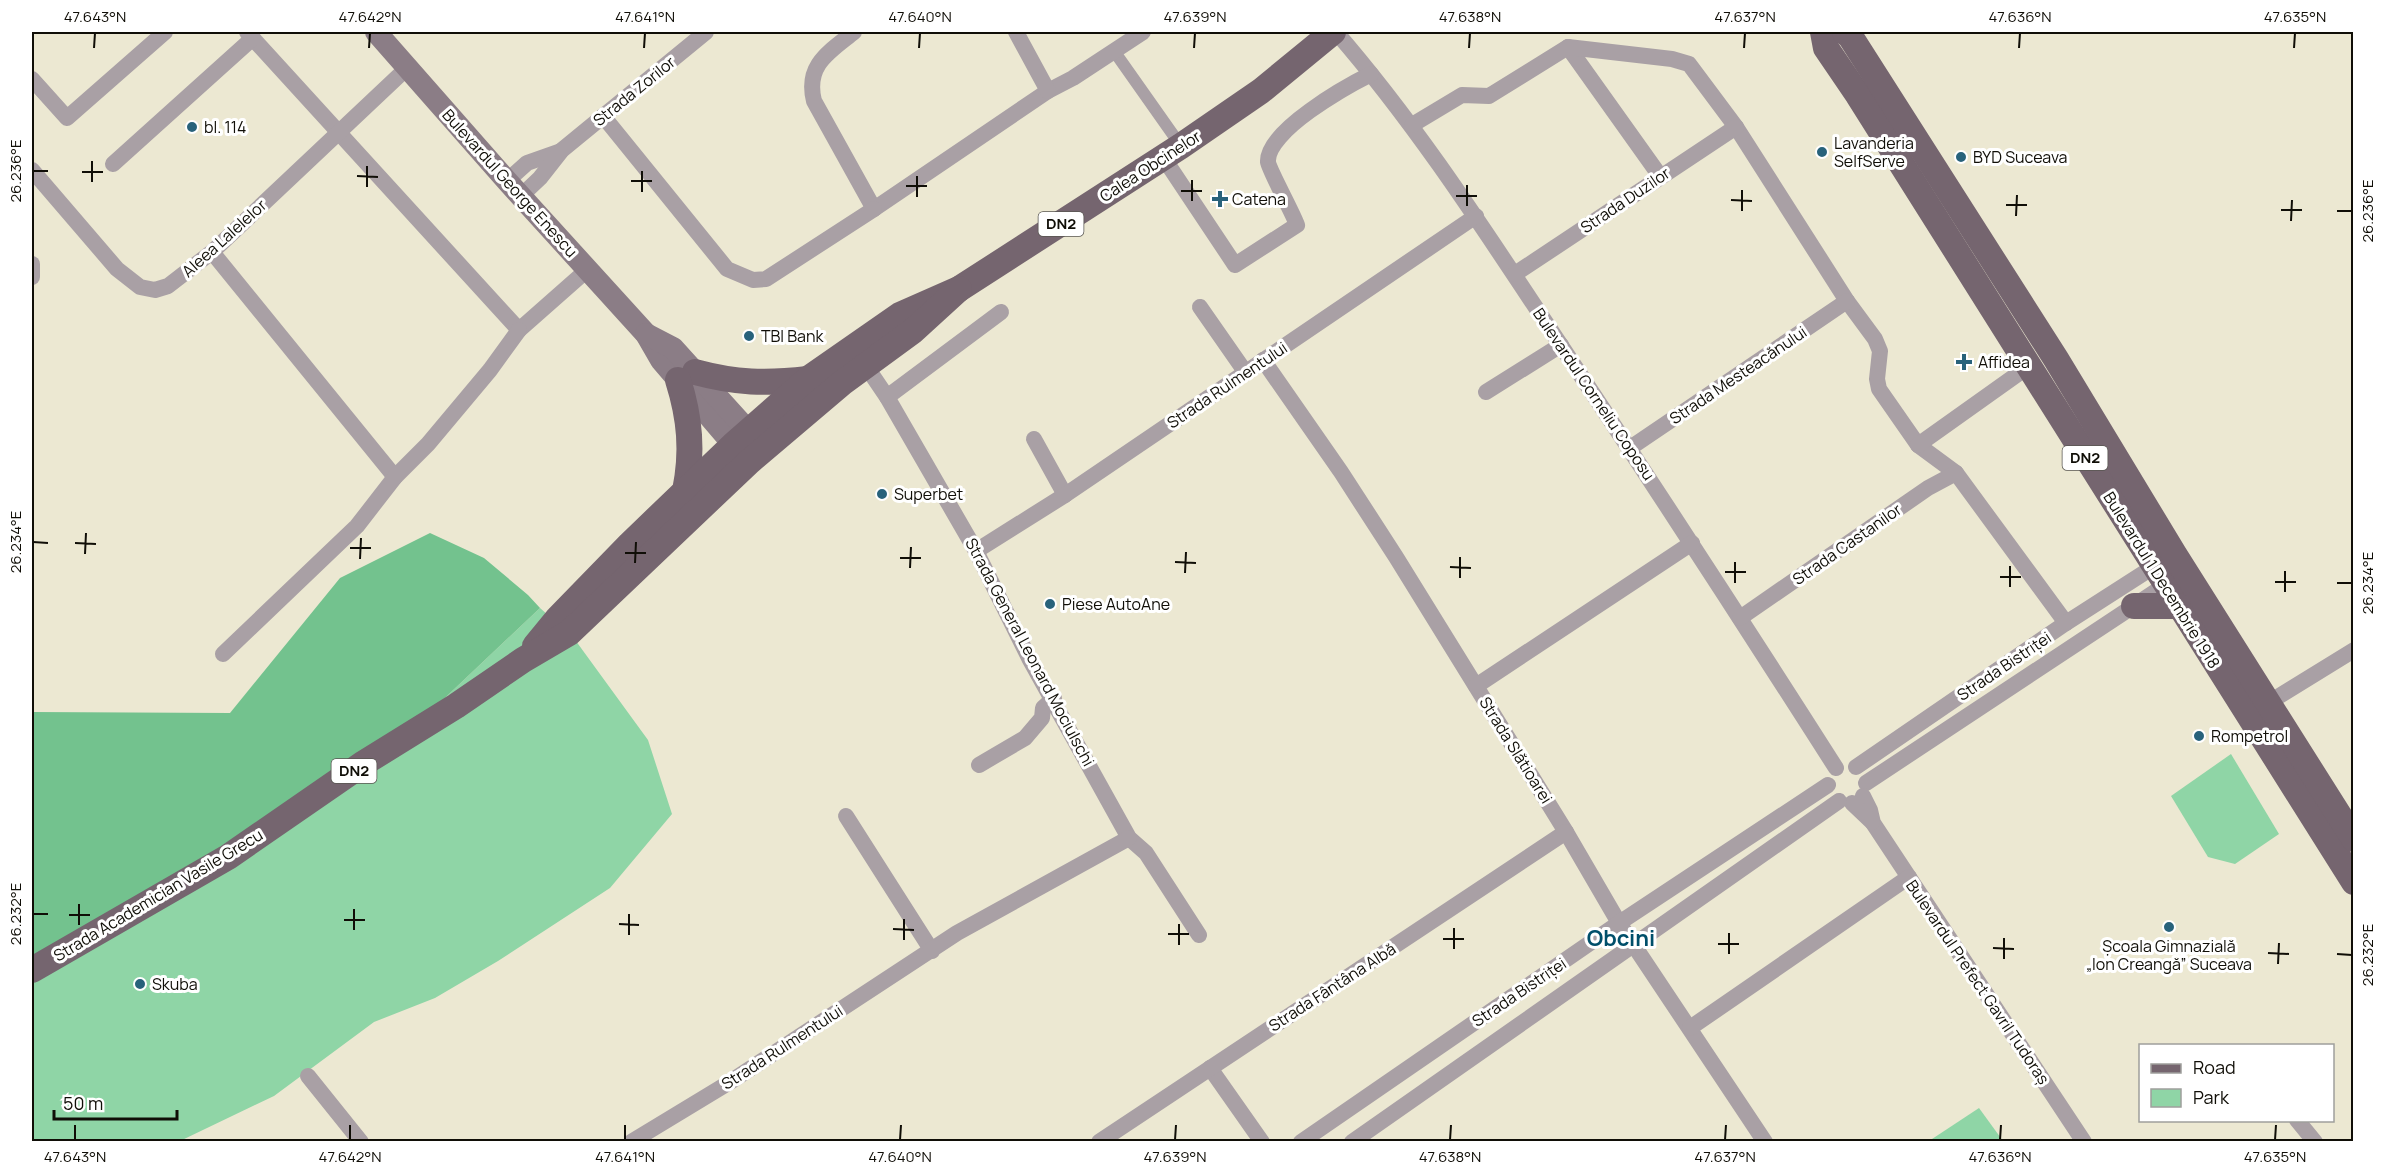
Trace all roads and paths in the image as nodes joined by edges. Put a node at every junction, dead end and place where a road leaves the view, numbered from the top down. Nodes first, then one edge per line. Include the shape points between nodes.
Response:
1 (165, 32) edge
2 (376, 32) edge
3 (854, 32) edge
4 (1016, 32) edge
5 (1143, 32) edge
6 (1334, 32) edge
7 (1823, 32) edge
8 (1845, 32) edge
9 (698, 34) edge
10 (250, 35) edge
11 (1568, 47) junction
12 (1114, 51) junction
13 (407, 68) junction
14 (1371, 74) junction
15 (32, 79) edge
16 (1048, 91) junction
17 (603, 116) junction
18 (1412, 125) junction
19 (1736, 127) junction
20 (338, 133) junction
21 (1172, 152) junction
22 (113, 164) dead end
23 (32, 172) edge
24 (1660, 176) junction
25 (514, 189) junction
26 (874, 209) junction
27 (1476, 216) junction
28 (212, 252) junction
29 (32, 264) edge
30 (587, 270) junction
31 (1515, 274) junction
32 (32, 277) edge
33 (958, 290) junction
34 (1847, 301) junction
35 (1200, 307) dead end
36 (1001, 312) dead end
37 (519, 330) junction
38 (1561, 345) junction
39 (1263, 360) junction
40 (866, 366) junction
41 (2029, 366) junction
42 (1246, 373) junction
43 (687, 376) junction
44 (808, 379) junction
45 (1486, 392) dead end
46 (887, 397) junction
47 (1034, 438) dead end
48 (1918, 445) junction
49 (749, 447) junction
50 (1630, 448) junction
51 (1956, 473) junction
52 (394, 477) junction
53 (685, 491) junction
54 (1065, 495) junction
55 (1692, 543) junction
56 (976, 550) junction
57 (2171, 577) junction
58 (2134, 606) joint
59 (1740, 618) junction
60 (2066, 623) junction
61 (2354, 650) edge
62 (223, 654) dead end
63 (523, 660) junction
64 (1476, 686) junction
65 (1054, 698) junction
66 (2268, 703) junction
67 (979, 765) dead end
68 (1856, 767) junction
69 (1836, 768) junction
70 (1828, 785) junction
71 (1855, 796) junction
72 (846, 816) dead end
73 (1566, 832) junction
74 (1129, 838) junction
75 (2354, 838) edge
76 (1909, 877) junction
77 (2354, 882) edge
78 (1619, 923) junction
79 (1199, 935) dead end
80 (1634, 944) junction
81 (932, 951) junction
82 (32, 970) edge
83 (1690, 1028) junction
84 (1210, 1068) junction
85 (308, 1076) dead end
86 (2298, 1122) edge
87 (361, 1142) edge
88 (631, 1142) edge
89 (1099, 1142) edge
90 (1262, 1142) edge
91 (1301, 1142) edge
92 (1352, 1142) edge
93 (1765, 1142) edge
94 (2084, 1142) edge
95 (2315, 1142) edge

1 - 15 street via 67,118
2 - 13 main road, Bulevardul George Enescu
3 - 26 street via 826,54 810,85 814,101
4 - 16 street
5 - 12 street
6 - 14 street, Bulevardul Corneliu Coposu
6 - 21 main road, Calea Obcinelor / DN2 via 1261,91
7 - 41 main road, Bulevardul 1 Decembrie 1918 / DN2 via 1826,48
8 - 57 main road, Bulevardul 1 Decembrie 1918 / DN2 via 2055,359
9 - 17 street, Strada Zorilor
10 - 20 street
10 - 22 street
11 - 18 street via 1489,96 1462,95
11 - 19 street via 1689,64
11 - 24 street
12 - 16 street
12 - 21 street
13 - 20 street, Aleea Lalelelor
13 - 25 main road, Bulevardul George Enescu
14 - 18 street, Bulevardul Corneliu Coposu
14 - 21 street via 1330,97 1272,145 1268,162 1297,225 1235,265
16 - 26 street
17 - 25 street, Strada Zorilor via 562,150 540,178
17 - 26 street via 727,269 753,280 766,279
18 - 27 street, Bulevardul Corneliu Coposu
19 - 24 street, Strada Duzilor
19 - 34 street
20 - 28 street, Aleea Lalelelor
20 - 37 street
21 - 33 main road, Calea Obcinelor / DN2
23 - 28 street, Aleea Lalelelor via 117,269 140,287 155,290 168,286
24 - 31 street, Strada Duzilor
25 - 30 main road, Bulevardul George Enescu
27 - 31 street, Bulevardul Corneliu Coposu
27 - 39 street, Strada Rulmentului
28 - 52 street
29 - 32 street
30 - 37 street
30 - 43 main road, Bulevardul George Enescu via 646,334 673,348
31 - 38 street, Bulevardul Corneliu Coposu
33 - 40 main road, Calea Obcinelor / DN2
33 - 44 main road, Calea Obcinelor / DN2 via 900,315
34 - 48 street via 1880,351 1879,389
34 - 50 street, Strada Mesteacănului
35 - 42 street
36 - 46 street
37 - 52 street via 435,436
38 - 45 street
38 - 50 street, Bulevardul Corneliu Coposu
39 - 42 street, Strada Rulmentului
39 - 64 street, Strada Slătioarei via 1341,472
40 - 46 street, Strada General Leonard Mociulschi
40 - 49 main road, Calea Obcinelor / DN2
41 - 48 street
41 - 57 main road, Bulevardul 1 Decembrie 1918 / DN2
42 - 54 street, Strada Rulmentului
43 - 44 main road via 750,383
43 - 49 main road, Bulevardul George Enescu
43 - 53 main road via 691,437
44 - 49 main road, Calea Obcinelor / DN2
46 - 56 street, Strada General Leonard Mociulschi
47 - 54 street
48 - 51 street
49 - 53 main road, Strada Academician Vasile Grecu / DN2
49 - 63 main road, Strada Academician Vasile Grecu / DN2 via 569,633
50 - 55 street, Bulevardul Corneliu Coposu
51 - 59 street, Strada Castanilor via 1928,488
51 - 60 street
52 - 62 street via 357,526
53 - 63 main road, Strada Academician Vasile Grecu / DN2 via 558,618
54 - 56 street, Strada Rulmentului
55 - 59 street, Bulevardul Corneliu Coposu
55 - 64 street
56 - 65 street, Strada General Leonard Mociulschi via 1029,658
57 - 58 main road
57 - 60 street, Strada Bistriței
57 - 66 main road, Bulevardul 1 Decembrie 1918 / DN2
57 - 77 main road, Bulevardul 1 Decembrie 1918 / DN2
58 - 71 street, Strada Bistriței
59 - 69 street, Bulevardul Corneliu Coposu
60 - 68 street, Strada Bistriței
61 - 66 street
63 - 82 main road, Strada Academician Vasile Grecu / DN2 via 228,857
64 - 73 street, Strada Slătioarei
65 - 67 street via 1043,708 1042,718 1025,738
65 - 74 street, Strada General Leonard Mociulschi
66 - 75 main road, Bulevardul 1 Decembrie 1918 / DN2
68 - 69 street
68 - 71 street via 1861,771
69 - 70 street
70 - 71 street via 1830,792
70 - 78 street, Strada Bistriței
71 - 76 street, Bulevardul Prefect Gavril Tudoraș via 1870,810 1873,823
71 - 80 street, Strada Bistriței
72 - 81 street
73 - 78 street, Strada Slătioarei
73 - 84 street, Strada Fântâna Albă
74 - 79 street, Strada General Leonard Mociulschi via 1146,853
74 - 81 street, Strada Rulmentului via 957,933
76 - 83 street
76 - 94 street, Bulevardul Prefect Gavril Tudoraș
78 - 80 street, Strada Slătioarei
78 - 91 street, Strada Bistriței
80 - 83 street, Strada Slătioarei
80 - 92 street, Strada Bistriței
81 - 88 street, Strada Rulmentului
83 - 93 street, Strada Slătioarei
84 - 89 street, Strada Fântâna Albă
84 - 90 street
85 - 87 street
86 - 95 street

